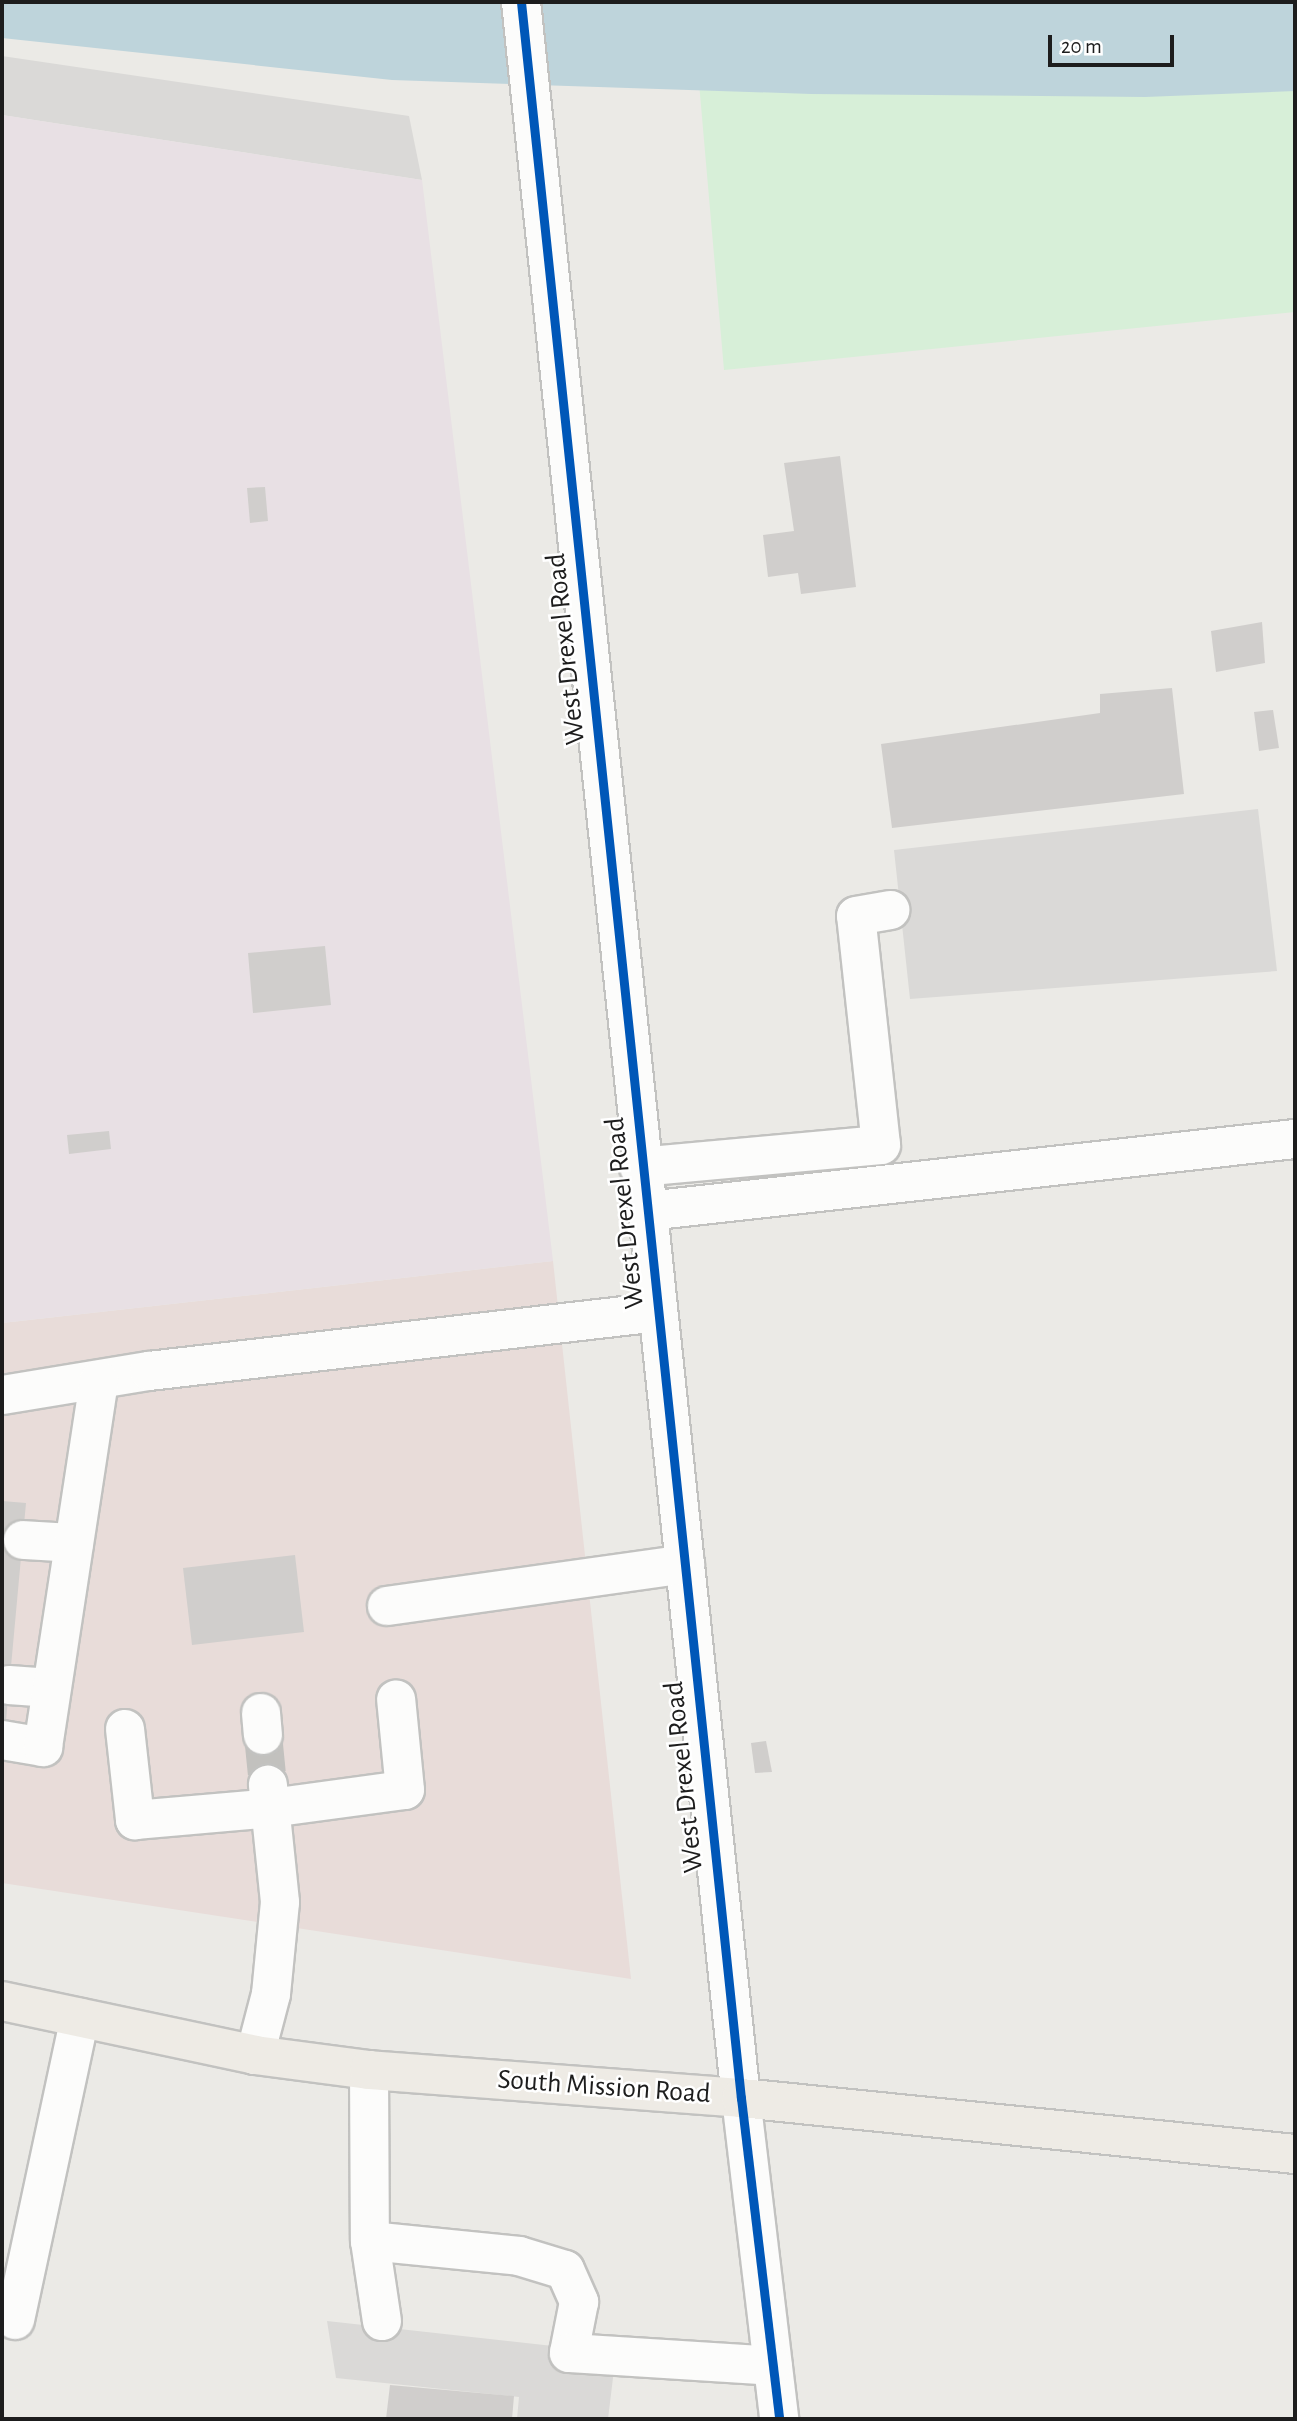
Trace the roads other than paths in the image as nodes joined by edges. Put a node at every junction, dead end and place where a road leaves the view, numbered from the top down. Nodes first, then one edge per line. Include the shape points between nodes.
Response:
1 (521, 2) edge
2 (890, 911) dead end
3 (1295, 1139) edge
4 (641, 1167) junction
5 (648, 1211) junction
6 (658, 1312) junction
7 (99, 1380) junction
8 (2, 1395) edge
9 (23, 1540) dead end
10 (74, 1543) junction
11 (685, 1564) junction
12 (387, 1606) dead end
13 (9, 1685) dead end
14 (51, 1688) junction
15 (396, 1699) dead end
16 (125, 1729) dead end
17 (2, 1740) edge
18 (269, 1796) junction
19 (2, 2001) edge
20 (79, 2018) junction
21 (255, 2055) junction
22 (369, 2070) junction
23 (741, 2098) junction
24 (1295, 2154) edge
25 (370, 2241) junction
26 (15, 2320) dead end
27 (382, 2321) dead end
28 (773, 2367) junction
29 (779, 2419) edge

1 - 4 street, West Drexel Road
2 - 4 street via 856,916 881,1146
3 - 5 street
4 - 5 street, West Drexel Road
5 - 6 street, West Drexel Road
6 - 7 street
6 - 11 street, West Drexel Road
7 - 8 street
7 - 10 street
9 - 10 street
10 - 14 street
11 - 12 street
11 - 23 street, West Drexel Road
13 - 14 street
14 - 17 street via 43,1747
15 - 18 street via 405,1790
16 - 18 street via 135,1820
18 - 21 street via 280,1902 271,1994
19 - 20 main road, South Mission Road
20 - 21 main road, South Mission Road
20 - 26 street
21 - 22 main road, South Mission Road
22 - 23 main road, South Mission Road
22 - 25 street
23 - 24 main road, South Mission Road
23 - 28 street, West Drexel Road
25 - 27 street
25 - 28 street via 519,2256 565,2270 579,2302 569,2353
28 - 29 street, West Drexel Road

